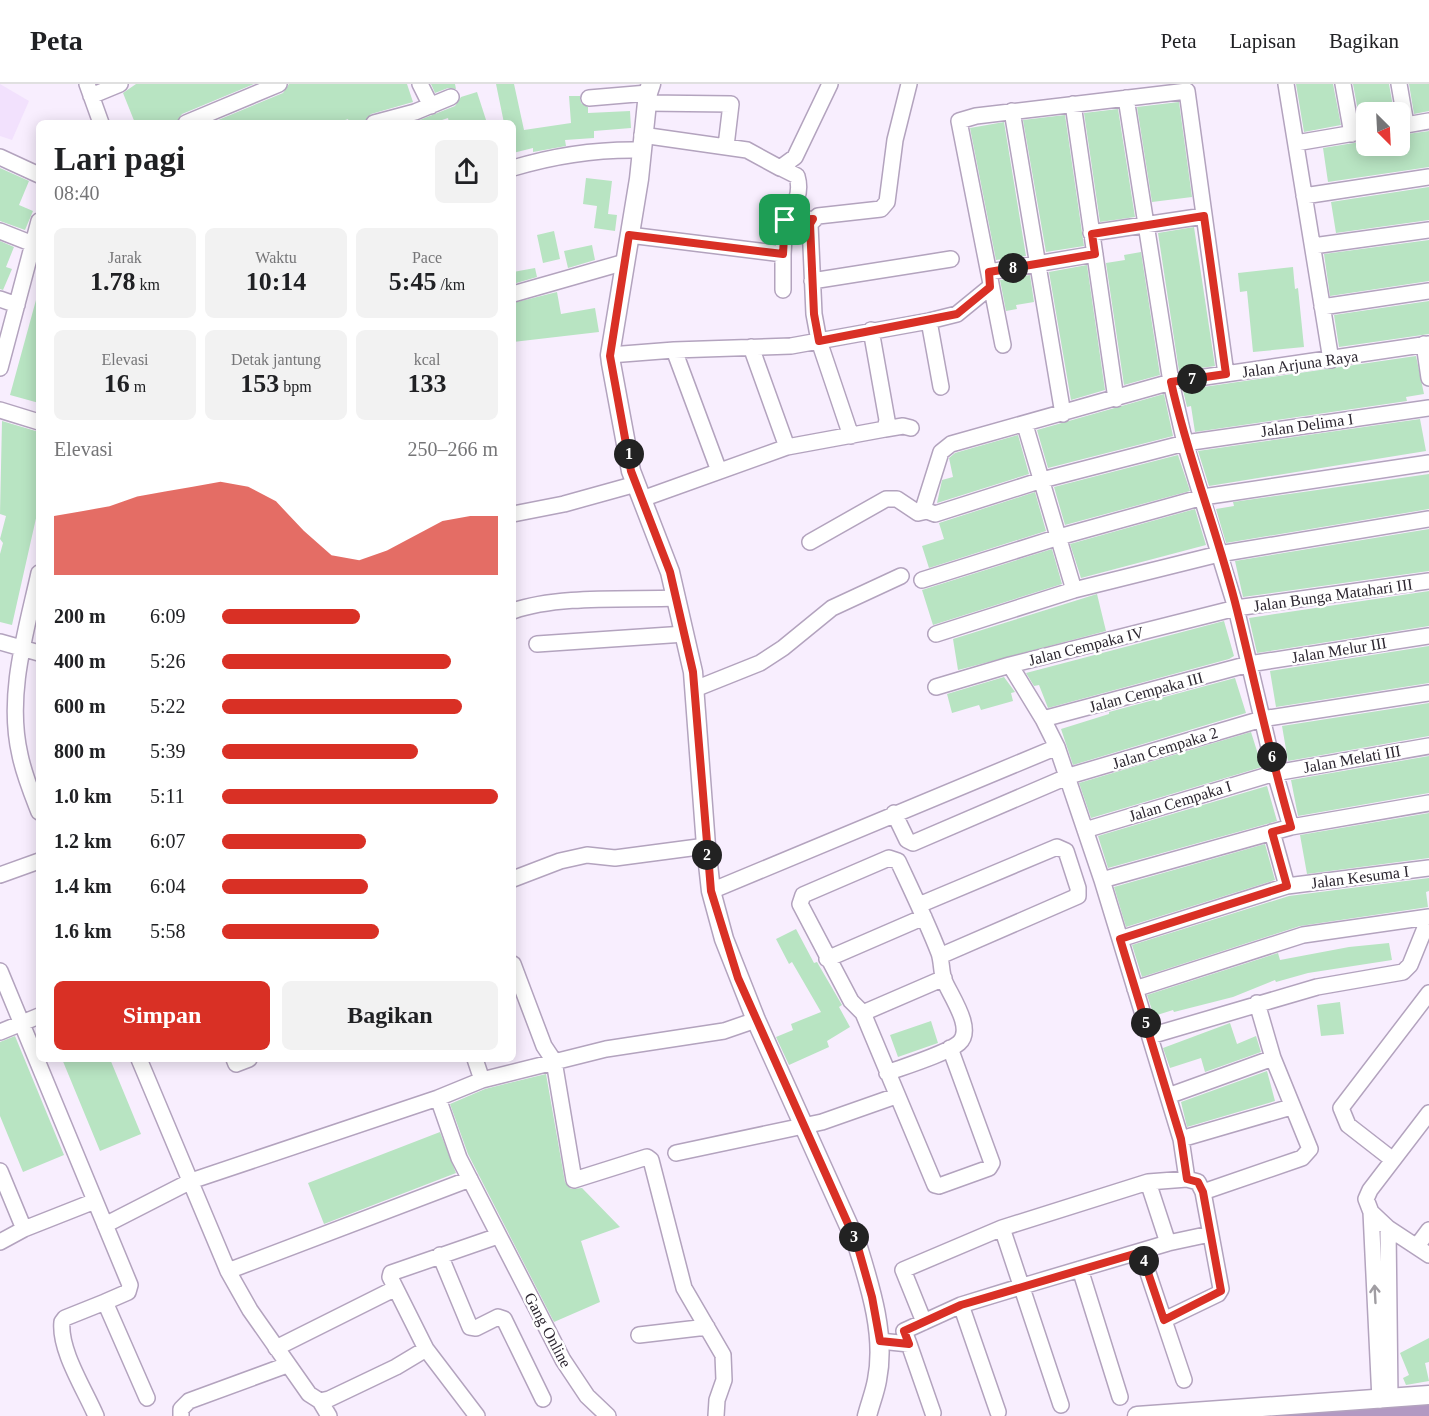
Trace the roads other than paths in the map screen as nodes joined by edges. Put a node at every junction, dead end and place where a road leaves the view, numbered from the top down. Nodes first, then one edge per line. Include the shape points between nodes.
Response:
1 (120, 84) edge
2 (279, 84) edge
3 (420, 84) edge
4 (831, 84) edge
5 (909, 84) edge
6 (1286, 84) edge
7 (1343, 84) edge
8 (1399, 84) edge
9 (89, 90) edge
10 (648, 94) edge
11 (451, 97) dead end
12 (589, 98) dead end
13 (1126, 98) junction
14 (1401, 102) edge
15 (1073, 104) junction
16 (431, 106) junction
17 (1012, 111) junction
18 (100, 120) edge
19 (193, 120) edge
20 (384, 120) edge
21 (1429, 121) edge
22 (1356, 124) edge
23 (1410, 124) edge
24 (1356, 133) edge
25 (642, 142) junction
26 (1296, 142) junction
27 (726, 146) junction
28 (0, 157) edge
29 (516, 167) edge
30 (781, 168) junction
31 (36, 174) edge
32 (1429, 177) edge
33 (1304, 196) junction
34 (1204, 216) junction
35 (813, 219) junction
36 (785, 220) junction
37 (1146, 226) junction
38 (1429, 230) edge
39 (0, 231) edge
40 (36, 232) edge
41 (1092, 234) junction
42 (629, 235) junction
43 (33, 244) junction
44 (1313, 246) junction
45 (783, 254) junction
46 (1095, 254) junction
47 (951, 259) dead end
48 (625, 262) junction
49 (1038, 263) junction
50 (990, 280) junction
51 (812, 281) junction
52 (783, 290) dead end
53 (1429, 291) edge
54 (516, 293) edge
55 (0, 299) edge
56 (17, 305) junction
57 (1323, 307) junction
58 (929, 321) junction
59 (871, 330) junction
60 (819, 341) junction
61 (1427, 344) edge
62 (1003, 345) dead end
63 (751, 347) junction
64 (674, 350) junction
65 (610, 356) junction
66 (1331, 360) junction
67 (1, 364) edge
68 (1226, 374) junction
69 (1429, 378) edge
70 (1171, 382) junction
71 (941, 387) dead end
72 (1116, 399) junction
73 (1429, 408) edge
74 (0, 410) edge
75 (1063, 414) junction
76 (36, 421) edge
77 (1025, 425) junction
78 (911, 428) dead end
79 (885, 429) junction
80 (851, 436) junction
81 (1185, 443) junction
82 (787, 447) junction
83 (1429, 463) edge
84 (719, 471) junction
85 (1042, 480) junction
86 (639, 492) junction
87 (1203, 497) junction
88 (927, 511) junction
89 (516, 513) edge
90 (1429, 519) edge
91 (1059, 537) junction
92 (810, 542) dead end
93 (1219, 554) junction
94 (901, 576) dead end
95 (921, 580) dead end
96 (1429, 582) edge
97 (36, 586) edge
98 (1074, 590) junction
99 (677, 598) junction
100 (1236, 608) junction
101 (516, 610) edge
102 (685, 634) junction
103 (936, 634) dead end
104 (1429, 636) edge
105 (0, 642) edge
106 (537, 644) dead end
107 (22, 648) junction
108 (36, 652) edge
109 (1249, 664) junction
110 (1010, 665) junction
111 (936, 687) dead end
112 (695, 689) junction
113 (1429, 693) edge
114 (1262, 719) junction
115 (1043, 720) junction
116 (1429, 746) edge
117 (1057, 747) junction
118 (1275, 772) junction
119 (1069, 776) junction
120 (36, 803) edge
121 (1429, 803) edge
122 (894, 813) junction
123 (1291, 827) junction
124 (1085, 830) junction
125 (1272, 832) junction
126 (706, 846) junction
127 (36, 862) edge
128 (1429, 868) edge
129 (0, 875) edge
130 (516, 878) edge
131 (1102, 880) junction
132 (1287, 886) junction
133 (711, 891) junction
134 (921, 911) junction
135 (1429, 917) edge
136 (1120, 939) junction
137 (940, 956) junction
138 (827, 959) junction
139 (0, 971) edge
140 (516, 972) edge
141 (944, 978) junction
142 (1135, 989) junction
143 (1429, 993) edge
144 (1257, 1003) junction
145 (863, 1012) junction
146 (36, 1017) edge
147 (756, 1020) junction
148 (21, 1022) junction
149 (0, 1032) edge
150 (1150, 1036) junction
151 (950, 1048) junction
152 (36, 1058) edge
153 (1273, 1058) junction
154 (554, 1061) junction
155 (38, 1062) edge
156 (140, 1062) edge
157 (476, 1062) edge
158 (887, 1073) junction
159 (482, 1080) junction
160 (896, 1096) junction
161 (1168, 1096) junction
162 (438, 1098) junction
163 (1291, 1107) junction
164 (1429, 1113) edge
165 (805, 1125) junction
166 (1181, 1139) junction
167 (676, 1153) dead end
168 (1393, 1161) junction
169 (0, 1171) edge
170 (470, 1179) junction
171 (1187, 1179) junction
172 (191, 1181) junction
173 (1148, 1182) junction
174 (1203, 1192) junction
175 (95, 1201) junction
176 (1371, 1212) junction
177 (105, 1225) junction
178 (24, 1228) junction
179 (1002, 1228) junction
180 (1388, 1228) junction
181 (1429, 1230) edge
182 (1210, 1234) junction
183 (498, 1236) junction
184 (0, 1242) edge
185 (1168, 1243) junction
186 (1423, 1250) edge
187 (1141, 1252) junction
188 (440, 1255) junction
189 (1080, 1269) junction
190 (228, 1271) junction
191 (1023, 1286) junction
192 (394, 1289) junction
193 (105, 1302) junction
194 (961, 1305) junction
195 (1164, 1320) junction
196 (924, 1322) junction
197 (1383, 1326) junction
198 (707, 1327) junction
199 (639, 1335) dead end
200 (880, 1341) junction
201 (909, 1344) junction
202 (276, 1348) junction
203 (426, 1349) junction
204 (287, 1365) junction
205 (1184, 1380) dead end
206 (1429, 1395) edge
207 (1120, 1396) dead end
208 (147, 1398) dead end
209 (543, 1398) dead end
210 (1385, 1399) junction
211 (320, 1401) junction
212 (1061, 1405) dead end
213 (998, 1412) dead end
214 (933, 1413) dead end
215 (474, 1415) edge
216 (96, 1416) edge
217 (181, 1416) edge
218 (329, 1416) edge
219 (608, 1416) edge
220 (716, 1416) edge
221 (867, 1416) edge
222 (1137, 1416) edge

1 - 9 street
2 - 19 street
3 - 16 street
4 - 30 street via 795,157
5 - 35 street via 895,140 887,202 881,208
6 - 26 street
7 - 22 street
8 - 14 street
9 - 18 street
10 - 12 street
10 - 25 street
10 - 27 street via 731,104
11 - 16 street
13 - 15 street
13 - 34 street via 1187,91
13 - 37 street
15 - 17 street
15 - 41 street
16 - 20 street
17 - 49 street
17 - 50 street via 964,118 958,125
21 - 23 street
24 - 26 street
25 - 27 street
25 - 29 street via 555,156
25 - 42 street
26 - 33 street
27 - 30 street via 747,150
28 - 31 street
30 - 36 street via 797,176 800,186 795,207
32 - 33 street
33 - 44 street
34 - 37 street
34 - 68 street
35 - 36 street
35 - 51 street
36 - 45 street
37 - 41 street
37 - 70 street
38 - 44 street
39 - 43 street
40 - 43 street
41 - 46 street
42 - 45 street
42 - 48 street
43 - 56 street
44 - 57 street
45 - 52 street
46 - 49 street
46 - 72 street
47 - 51 street
48 - 54 street
48 - 65 street
49 - 50 street
49 - 75 street
50 - 58 street via 957,314
50 - 62 street
51 - 60 street
53 - 57 street
55 - 56 street
56 - 67 street
57 - 66 street
58 - 59 street
58 - 71 street
59 - 60 street
59 - 79 street via 887,420
60 - 63 street
60 - 80 street
61 - 66 street, Jalan Arjuna Raya
61 - 69 street
63 - 64 street
63 - 82 street
64 - 65 street
64 - 84 street
65 - 86 street via 631,471
66 - 68 street, Jalan Arjuna Raya
68 - 70 street, Jalan Arjuna Raya
70 - 72 street, Jalan Arjuna Raya
70 - 81 street
72 - 75 street, Jalan Arjuna Raya
73 - 81 street, Jalan Delima I
74 - 76 street
75 - 77 street, Jalan Arjuna Raya
77 - 85 street
77 - 88 street, Jalan Arjuna Raya via 945,448 924,501
78 - 79 street
79 - 80 street
80 - 82 street
81 - 85 street, Jalan Delima I
81 - 87 street
82 - 84 street
83 - 87 street
84 - 86 street
85 - 88 street, Jalan Delima I via 935,514
85 - 91 street
86 - 89 street
86 - 99 street
87 - 91 street
87 - 93 street
88 - 92 street via 918,513 897,499 886,499
90 - 93 street
91 - 95 street
91 - 98 street
93 - 98 street
93 - 100 street
94 - 112 street via 832,608 760,663
96 - 100 street, Jalan Bunga Matahari III
97 - 107 street
98 - 103 street
99 - 101 street via 558,602
99 - 102 street
100 - 109 street
100 - 110 street, Jalan Cempaka IV
102 - 106 street
102 - 112 street
104 - 109 street, Jalan Melur III
105 - 107 street
107 - 108 street
107 - 120 street via 16,728 20,755
109 - 114 street
109 - 115 street, Jalan Cempaka III
110 - 111 street, Jalan Cempaka IV
110 - 115 street
112 - 126 street
113 - 114 street, Jalan Cempaka 2
114 - 118 street
114 - 119 street, Jalan Cempaka 2
115 - 117 street
116 - 118 street, Jalan Melati III
117 - 119 street
117 - 122 street
118 - 123 street
118 - 124 street, Jalan Cempaka I
119 - 122 street, Jalan Cempaka 2 via 913,843 907,840
119 - 124 street
121 - 123 street
122 - 133 street
123 - 125 street
124 - 131 street
125 - 131 street
125 - 132 street
126 - 130 street via 615,858 587,855
126 - 133 street
127 - 129 street
128 - 132 street, Jalan Kesuma I
131 - 136 street
132 - 136 street, Jalan Kesuma I
133 - 147 street via 724,939
134 - 137 street
134 - 137 street via 1057,846 1066,851 1078,896
134 - 138 street
134 - 138 street via 897,861 889,858 803,895 801,910
135 - 142 street via 1303,935
135 - 144 street via 1410,965 1403,972 1317,987
136 - 142 street
137 - 141 street
138 - 145 street via 851,1001
139 - 148 street
140 - 154 street via 544,1046
141 - 145 street
141 - 151 street via 964,1033 960,1043
142 - 150 street
143 - 168 street via 1341,1108 1348,1125
144 - 150 street
144 - 153 street
145 - 158 street
146 - 148 street
147 - 154 street via 724,1030 652,1040
147 - 165 street
148 - 149 street
148 - 152 street
150 - 161 street
151 - 158 street
151 - 160 street via 992,1159 989,1168 943,1186 935,1185
153 - 161 street
153 - 163 street
154 - 159 street
154 - 198 street via 574,1179 647,1157 651,1160 684,1288
155 - 175 street
156 - 172 street
157 - 159 street
158 - 160 street
159 - 162 street
160 - 165 street
161 - 166 street
162 - 170 street, Gang Online
162 - 172 street
163 - 166 street
163 - 174 street via 1310,1149 1308,1154
164 - 168 street
165 - 167 street
165 - 200 street via 857,1244
166 - 171 street
168 - 176 street via 1366,1199
169 - 178 street
170 - 183 street, Gang Online
170 - 190 street
171 - 173 street
171 - 174 street via 1198,1182
172 - 177 street
172 - 190 street
173 - 179 street
173 - 185 street
174 - 182 street
175 - 177 street
175 - 178 street
176 - 180 street
197 -> 176 street
177 - 193 street via 131,1289
178 - 184 street
179 - 191 street
179 - 196 street via 903,1270
180 - 186 street
180 - 197 street
181 - 186 street
182 - 185 street
182 - 195 street via 1221,1291
183 - 188 street
183 - 219 street, Gang Online via 567,1367 587,1396
185 - 187 street
187 - 189 street
187 - 195 street
188 - 192 street via 391,1274
188 - 209 street via 470,1327 498,1317 504,1319
189 - 191 street
189 - 207 street
190 - 202 street
191 - 194 street
191 - 212 street
192 - 202 street
192 - 203 street
193 - 208 street
193 - 216 street via 65,1318 61,1329 73,1367
194 - 196 street
194 - 213 street
195 - 205 street
196 - 201 street via 904,1331
197 - 210 street
198 - 199 street
198 - 220 street via 723,1355 725,1370
200 - 201 street
200 - 221 street via 878,1380
201 - 214 street
202 - 204 street
203 - 211 street via 379,1376
203 - 215 street
204 - 211 street via 309,1394
204 - 217 street via 189,1401 181,1409
206 - 210 street
210 - 222 street
211 - 218 street

